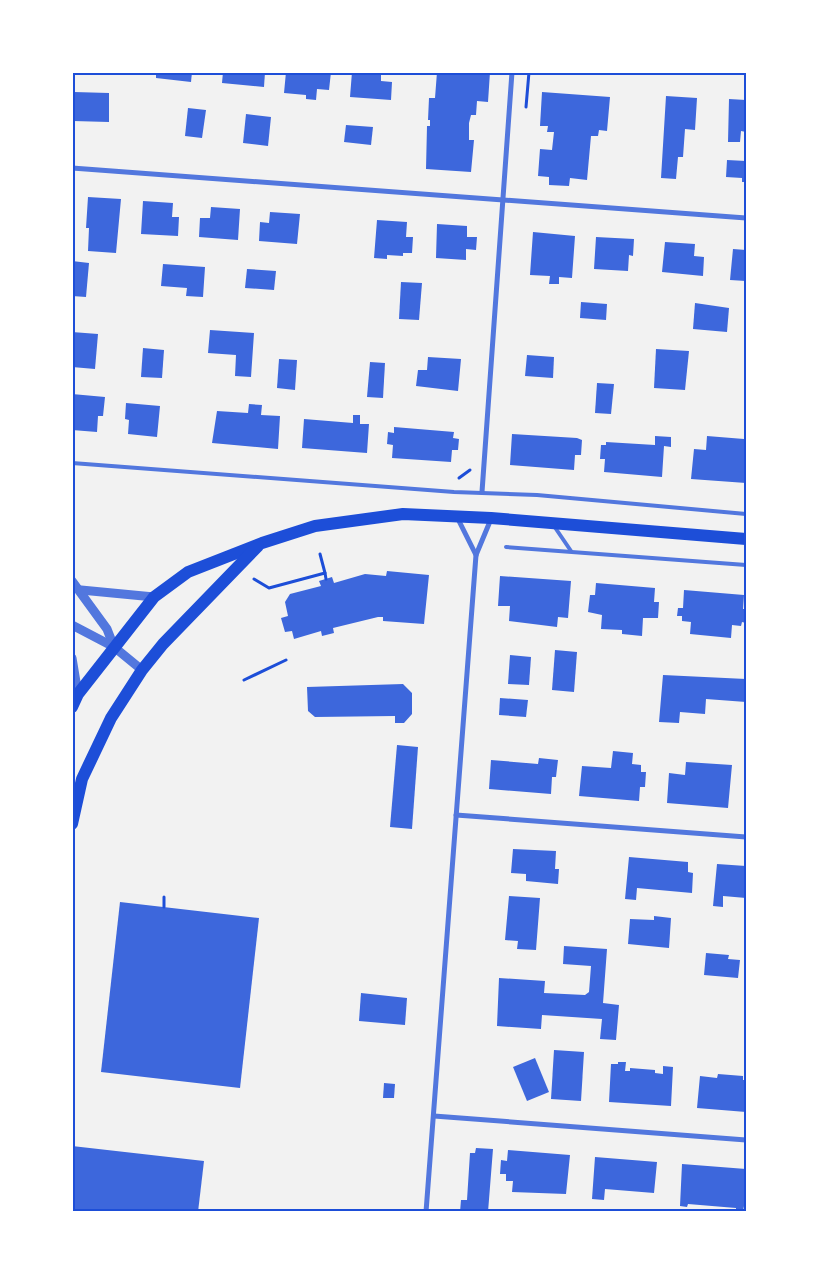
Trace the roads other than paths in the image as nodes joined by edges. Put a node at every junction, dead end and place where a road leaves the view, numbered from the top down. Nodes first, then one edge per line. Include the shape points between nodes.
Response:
1 (512, 72) edge
2 (72, 168) edge
3 (503, 199) junction
4 (746, 218) edge
5 (72, 463) edge
6 (482, 492) junction
7 (746, 514) edge
8 (457, 516) junction
9 (491, 518) junction
10 (552, 523) junction
11 (746, 539) edge
12 (262, 543) junction
13 (506, 547) dead end
14 (571, 551) junction
15 (476, 555) junction
16 (746, 565) edge
17 (72, 581) edge
18 (81, 590) junction
19 (154, 597) junction
20 (72, 625) edge
21 (114, 647) junction
22 (72, 658) edge
23 (142, 670) junction
24 (78, 694) junction
25 (72, 707) edge
26 (456, 815) junction
27 (72, 824) edge
28 (746, 837) edge
29 (434, 1116) junction
30 (746, 1140) edge
31 (426, 1212) edge

1 - 3 street
2 - 3 street
3 - 4 street
3 - 6 street
5 - 6 lane
6 - 7 lane
8 - 9 main road
8 - 12 main road via 403,514 315,526
8 - 15 street
9 - 10 main road
9 - 15 street
10 - 11 main road
10 - 14 lane
12 - 19 main road via 188,572
12 - 23 main road via 163,644
13 - 14 lane
14 - 16 lane
15 - 26 street
17 - 18 street
18 - 19 street
18 - 21 street via 107,628
19 - 21 main road
20 - 21 street
21 - 23 street
21 - 24 main road
22 - 24 street
23 - 27 main road via 111,718 82,779
24 - 25 main road
26 - 28 street
26 - 29 street
29 - 30 street
29 - 31 street

